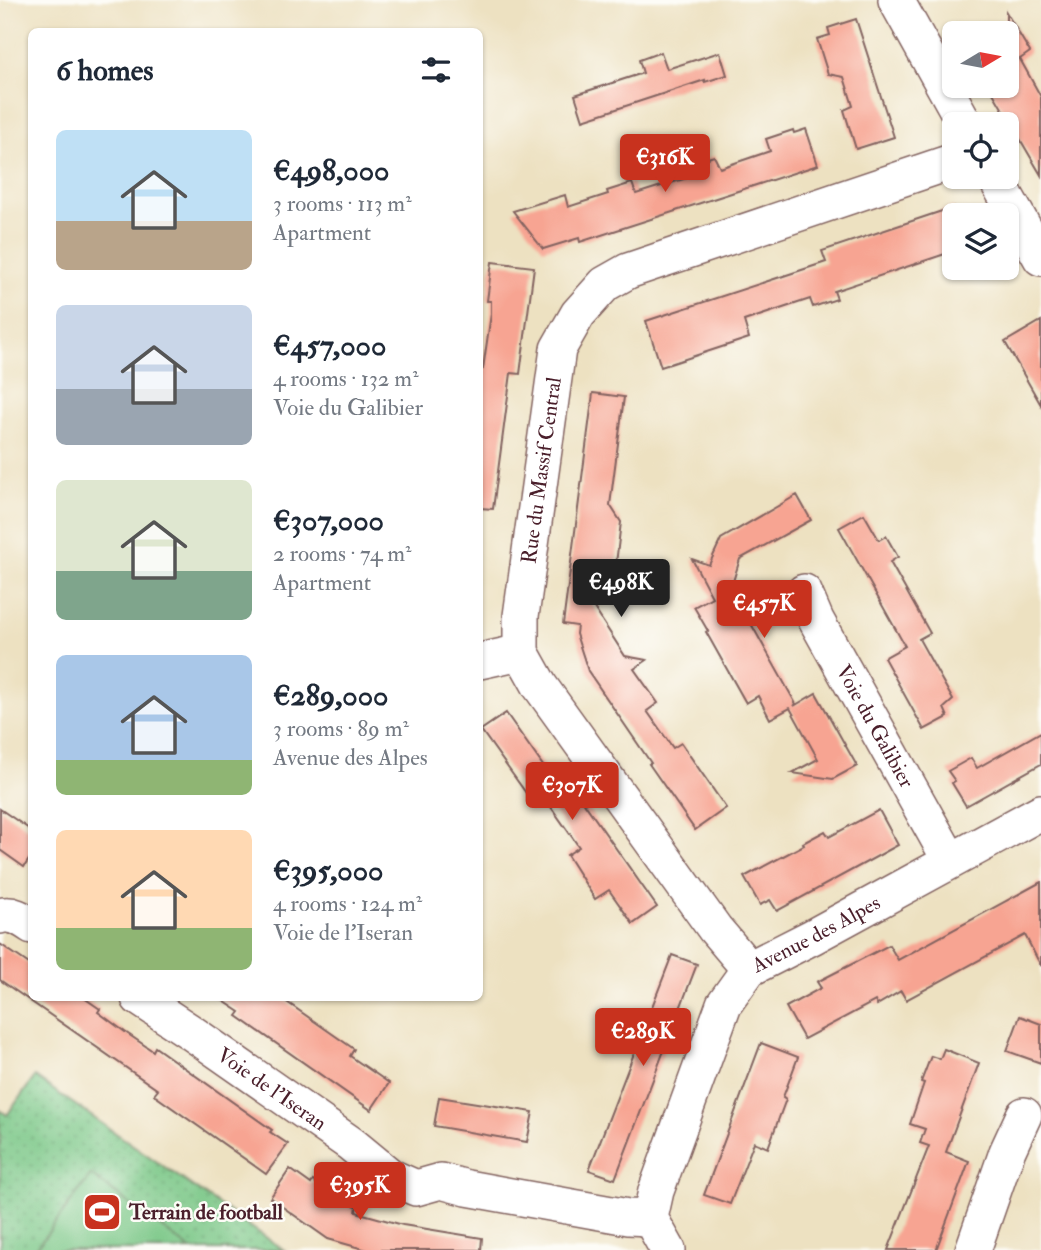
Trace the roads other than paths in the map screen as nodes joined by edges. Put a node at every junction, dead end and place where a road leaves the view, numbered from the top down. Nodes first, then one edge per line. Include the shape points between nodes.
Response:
1 (896, 0) edge
2 (958, 112) edge
3 (942, 165) edge
4 (1002, 189) edge
5 (1039, 248) edge
6 (804, 592) dead end
7 (521, 652) junction
8 (483, 660) edge
9 (1041, 812) edge
10 (950, 860) junction
11 (0, 916) edge
12 (28, 923) edge
13 (749, 969) junction
14 (144, 1001) edge
15 (1024, 1115) dead end
16 (650, 1218) junction
17 (668, 1250) edge
18 (973, 1250) edge

1 - 2 street
3 - 7 street, Rue du Massif Central via 628,271 605,284 578,314 558,349 521,617
4 - 5 street
6 - 10 street, Voie du Galibier
7 - 8 street
7 - 13 street, Rue du Massif Central via 540,686 715,929
9 - 10 street, Avenue des Alpes
10 - 13 street, Avenue des Alpes
11 - 12 street via 18,917
13 - 16 street, Avenue des Alpes via 724,1004
14 - 16 street, Voie de l'Iseran via 351,1144 391,1177 416,1188 441,1181
15 - 18 street
16 - 17 street

